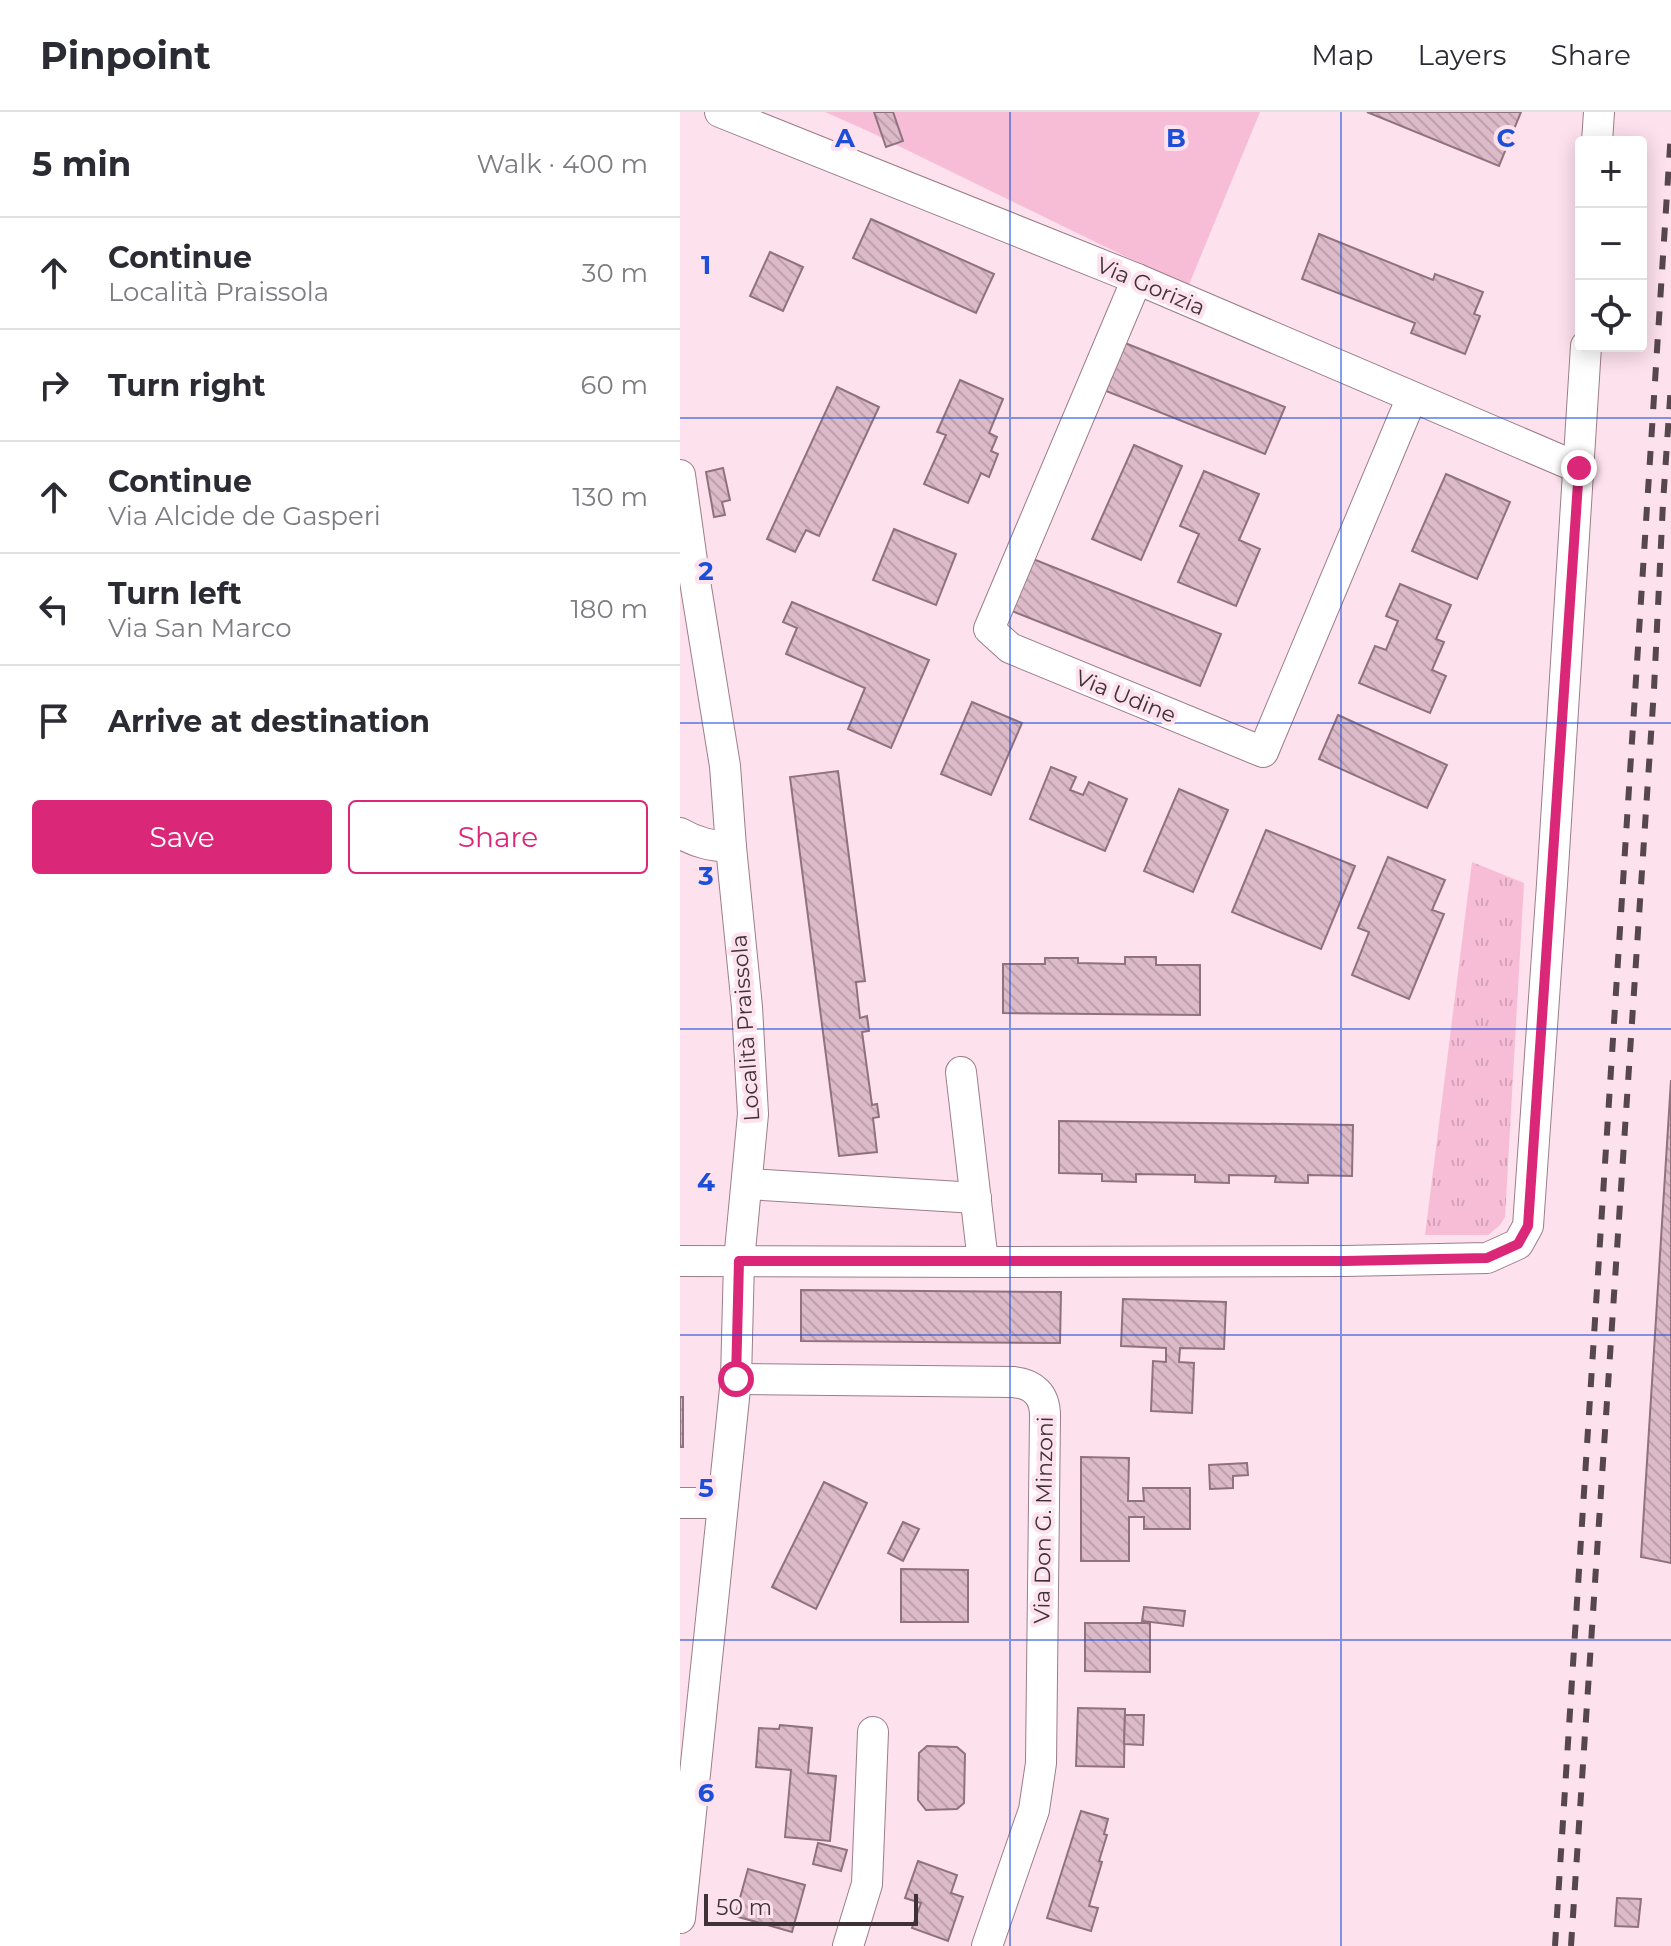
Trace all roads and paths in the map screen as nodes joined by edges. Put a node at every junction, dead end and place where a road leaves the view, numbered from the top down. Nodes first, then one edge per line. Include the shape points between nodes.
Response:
1 (720, 112) edge
2 (1599, 112) edge
3 (1597, 136) edge
4 (1137, 279) junction
5 (1586, 352) edge
6 (1412, 397) junction
7 (1579, 468) junction
8 (680, 475) edge
9 (687, 575) edge
10 (680, 833) edge
11 (731, 847) junction
12 (961, 1072) dead end
13 (748, 1184) junction
14 (976, 1198) junction
15 (680, 1261) edge
16 (739, 1261) junction
17 (983, 1262) junction
18 (736, 1379) junction
19 (680, 1503) edge
20 (723, 1503) junction
21 (873, 1732) dead end
22 (680, 1918) edge
23 (848, 1946) edge
24 (987, 1946) edge

1 - 4 street, Via Gorizia
2 - 3 street
4 - 6 street, Via Gorizia
4 - 6 street, Via Udine via 989,629 1010,648 1263,752
5 - 7 street
6 - 7 street, Via Gorizia
7 - 17 street via 1528,1226 1518,1244 1487,1258
8 - 9 street, Località Praissola
9 - 11 street, Località Praissola via 725,766
10 - 11 street via 694,842
11 - 13 street, Località Praissola via 753,1114
12 - 14 street
13 - 14 street
13 - 16 street, Località Praissola
14 - 17 street
15 - 16 street
16 - 17 street
16 - 18 street, Località Praissola
18 - 20 street, Località Praissola
18 - 24 street, Via Don G. Minzoni via 1013,1382 1025,1383 1041,1396 1041,1763 1034,1810
19 - 20 street
20 - 22 street, Località Praissola
21 - 23 street via 867,1884

